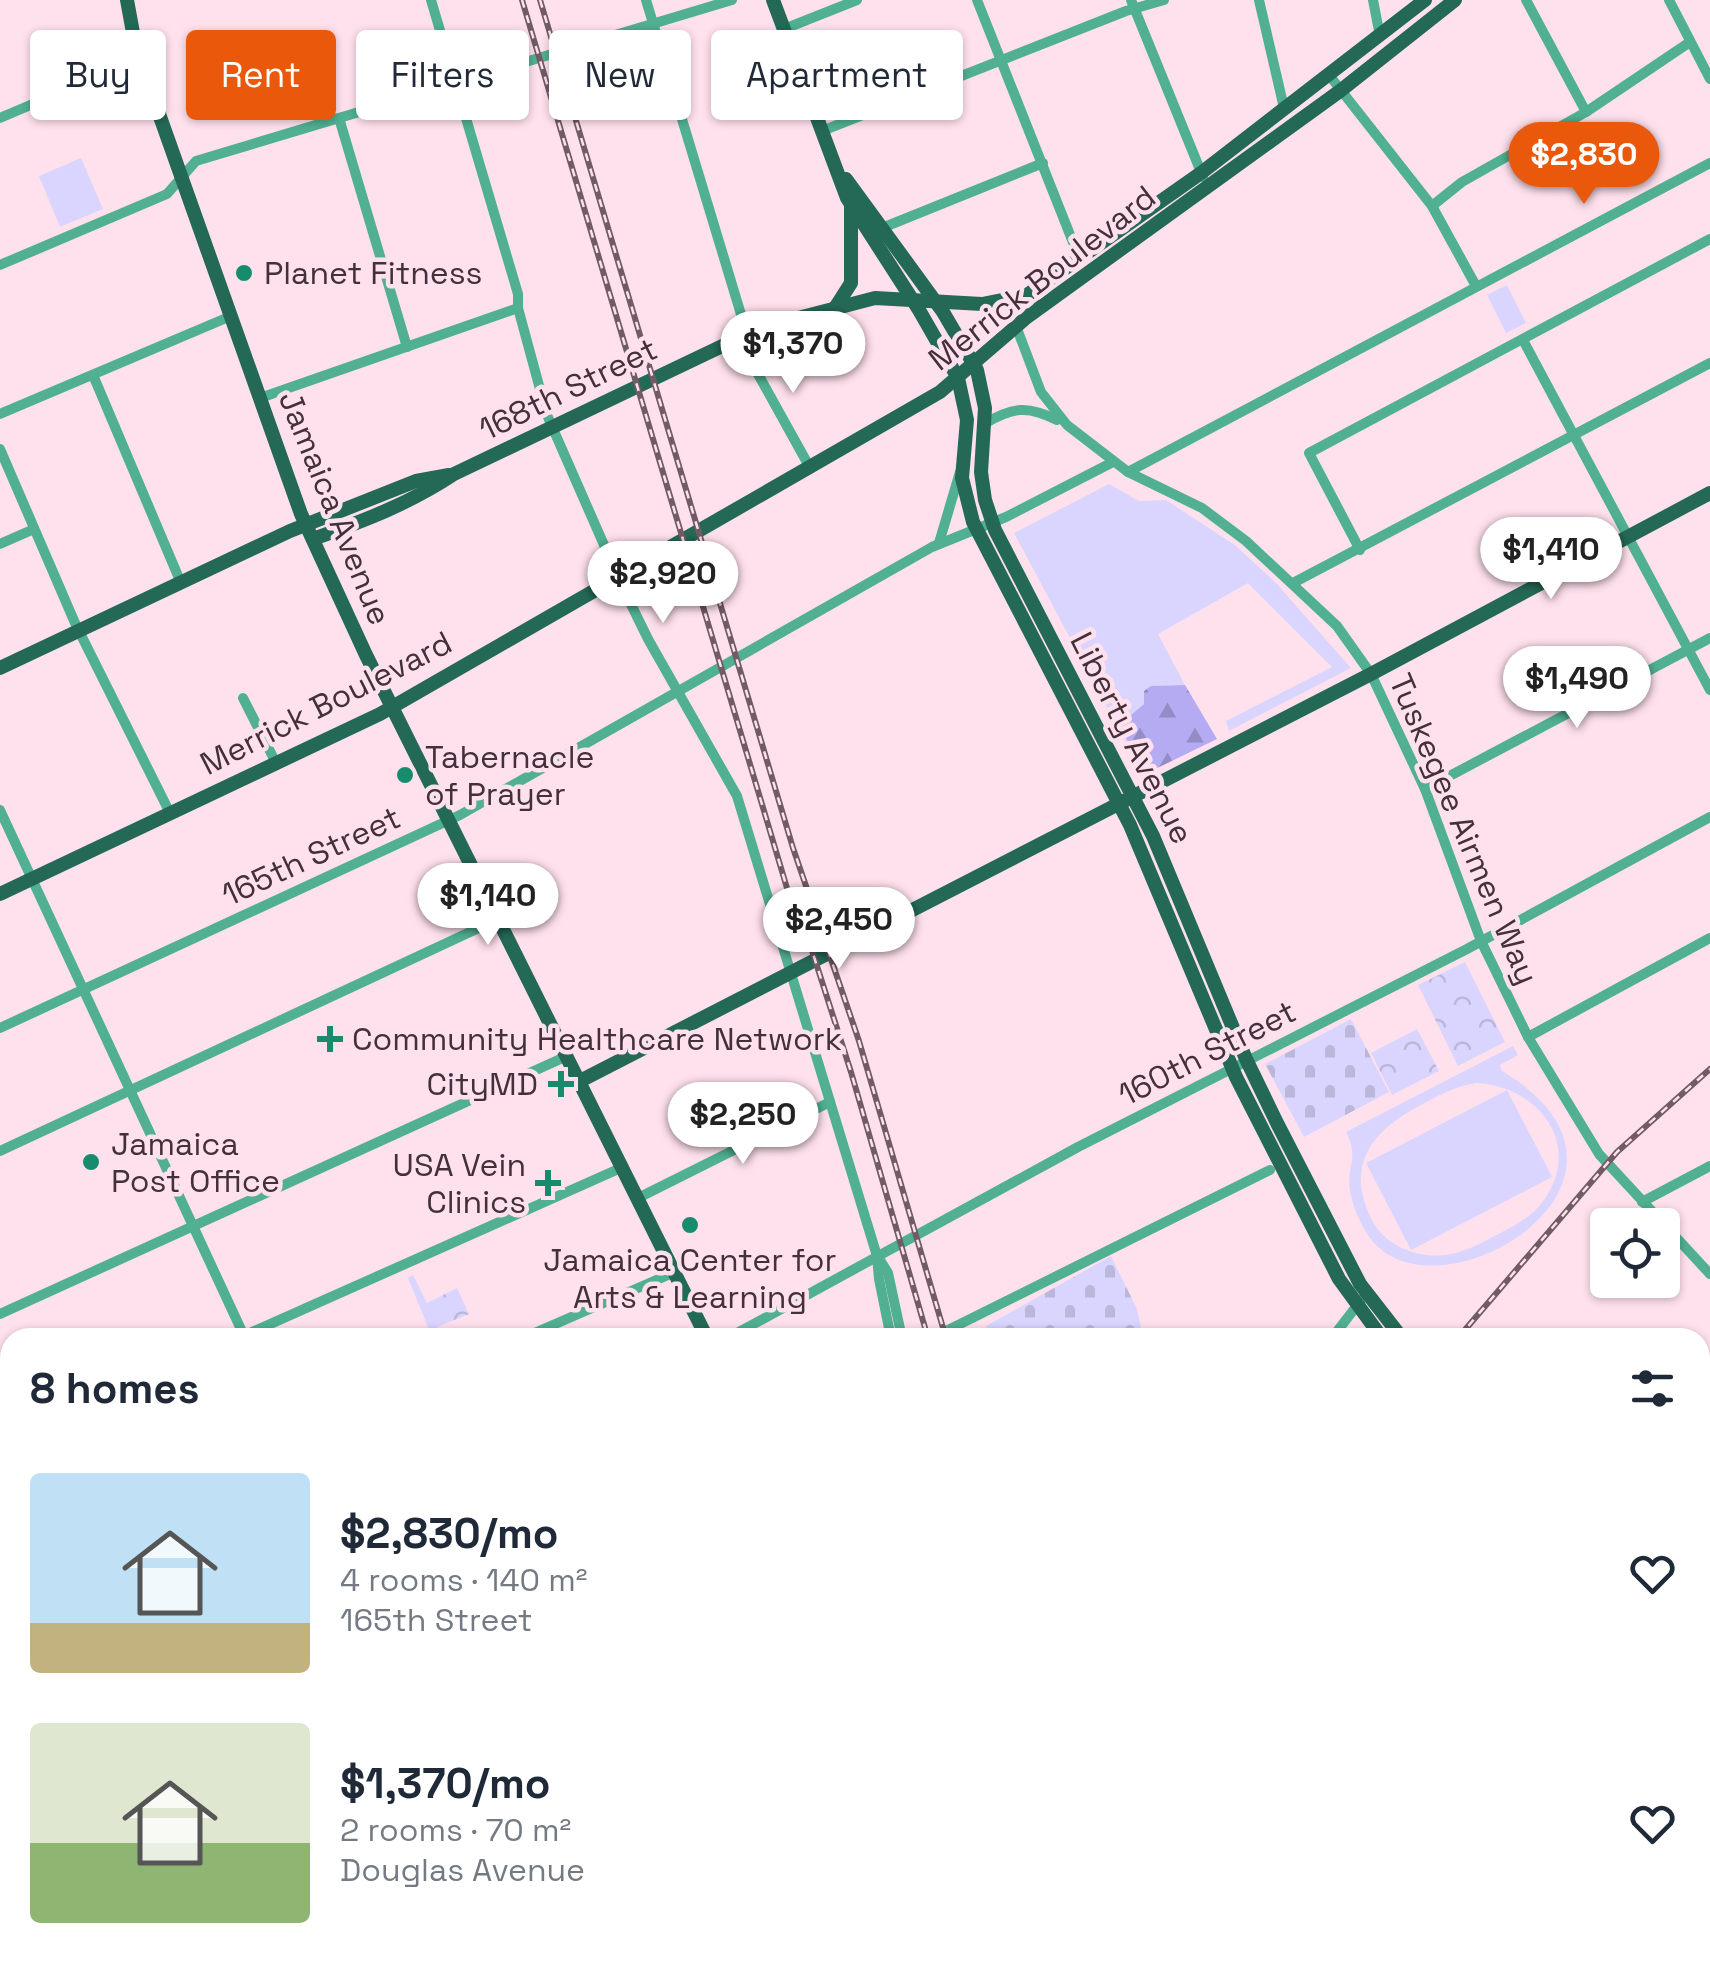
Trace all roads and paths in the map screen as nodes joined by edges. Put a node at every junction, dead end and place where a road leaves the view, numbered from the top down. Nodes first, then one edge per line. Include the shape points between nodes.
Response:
1 (127, 0) edge
2 (432, 0) edge
3 (646, 0) edge
4 (732, 0) edge
5 (772, 0) edge
6 (857, 0) edge
7 (977, 0) edge
8 (1164, 0) edge
9 (1259, 0) edge
10 (1373, 0) edge
11 (1425, 0) edge
12 (1455, 0) edge
13 (1526, 0) edge
14 (1669, 0) edge
15 (1133, 5) edge
16 (653, 23) junction
17 (784, 29) junction
18 (133, 30) edge
19 (441, 30) edge
20 (1380, 36) junction
21 (1690, 42) junction
22 (529, 60) edge
23 (1002, 61) junction
24 (1329, 75) junction
25 (1710, 79) edge
26 (1340, 91) junction
27 (30, 105) edge
28 (1284, 108) junction
29 (1586, 112) junction
30 (356, 113) edge
31 (0, 118) edge
32 (339, 118) junction
33 (161, 120) edge
34 (467, 120) edge
35 (822, 131) junction
36 (1043, 163) junction
37 (1710, 163) edge
38 (836, 166) junction
39 (181, 178) junction
40 (1204, 180) junction
41 (851, 205) junction
42 (1432, 206) junction
43 (882, 228) junction
44 (1710, 239) edge
45 (1080, 260) junction
46 (0, 266) edge
47 (1476, 286) junction
48 (911, 298) junction
49 (936, 301) junction
50 (518, 308) junction
51 (836, 308) junction
52 (231, 316) junction
53 (1016, 326) junction
54 (742, 334) junction
55 (1522, 340) junction
56 (407, 347) junction
57 (1710, 363) edge
58 (975, 364) junction
59 (93, 375) junction
60 (958, 378) junction
61 (260, 398) junction
62 (0, 414) edge
63 (984, 424) junction
64 (1067, 425) junction
65 (552, 427) junction
66 (1574, 436) junction
67 (0, 449) edge
68 (1113, 462) junction
69 (962, 464) junction
70 (809, 466) junction
71 (1128, 472) junction
72 (454, 474) junction
73 (1710, 493) edge
74 (992, 522) junction
75 (976, 528) junction
76 (34, 529) junction
77 (309, 532) junction
78 (1628, 537) junction
79 (940, 543) junction
80 (0, 544) edge
81 (1360, 550) junction
82 (618, 575) junction
83 (181, 583) junction
84 (1293, 583) junction
85 (79, 631) junction
86 (1710, 638) edge
87 (1688, 650) junction
88 (0, 668) edge
89 (1371, 674) junction
90 (1710, 690) edge
91 (678, 692) junction
92 (243, 698) dead end
93 (392, 706) junction
94 (276, 763) junction
95 (1425, 788) junction
96 (1133, 796) junction
97 (1119, 804) junction
98 (0, 810) edge
99 (170, 813) junction
100 (1710, 817) edge
101 (448, 820) junction
102 (32, 878) junction
103 (0, 894) edge
104 (498, 919) junction
105 (1710, 938) edge
106 (1481, 941) junction
107 (791, 973) junction
108 (85, 989) junction
109 (0, 1028) edge
110 (1528, 1037) junction
111 (567, 1056) junction
112 (1239, 1064) junction
113 (580, 1081) junction
114 (131, 1090) junction
115 (830, 1102) junction
116 (0, 1151) edge
117 (1710, 1166) edge
118 (623, 1167) junction
119 (1270, 1170) dead end
120 (638, 1198) junction
121 (1642, 1202) junction
122 (193, 1227) junction
123 (877, 1256) junction
124 (674, 1272) junction
125 (1710, 1274) edge
126 (1361, 1300) junction
127 (0, 1314) edge
128 (239, 1328) edge
129 (263, 1328) edge
130 (546, 1328) edge
131 (702, 1328) edge
132 (746, 1328) edge
133 (889, 1328) edge
134 (900, 1328) edge
135 (952, 1328) edge
136 (1340, 1328) edge
137 (1376, 1328) edge
138 (1391, 1328) edge

1 - 18 main road, Jamaica Avenue
2 - 19 street
3 - 16 street
4 - 16 street
5 - 17 main road, Liberty Avenue
6 - 17 street
7 - 23 street
8 - 15 street
9 - 28 street
10 - 20 street
11 - 20 main road, Merrick Boulevard
12 - 26 main road, Merrick Boulevard
13 - 29 street
14 - 21 street
15 - 23 street
15 - 40 street
16 - 22 street
16 - 54 street
17 - 35 main road, Liberty Avenue
20 - 24 main road, Merrick Boulevard
21 - 25 street
21 - 29 street
23 - 35 street
23 - 36 street
24 - 26 street
24 - 28 main road, Merrick Boulevard
26 - 40 main road, Merrick Boulevard
26 - 42 street
27 - 31 street
28 - 40 main road, Merrick Boulevard
29 - 42 street
30 - 32 street
32 - 39 street via 196,162
32 - 56 street
33 - 39 main road, Jamaica Avenue
34 - 50 street
35 - 38 main road, Liberty Avenue
36 - 43 street
36 - 45 street
37 - 47 street
38 - 41 main road, Liberty Avenue
38 - 43 main road, Liberty Avenue
39 - 46 street via 167,194
39 - 52 main road, Jamaica Avenue
40 - 45 main road, Merrick Boulevard
40 - 53 main road, Merrick Boulevard
41 - 48 main road, Liberty Avenue
41 - 51 main road via 851,282
42 - 47 street
43 - 49 main road, Liberty Avenue
44 - 55 street
45 - 49 main road, Merrick Boulevard via 1015,299
47 - 71 street
48 - 49 main road, 168th Street
48 - 51 main road, 168th Street
48 - 60 main road, Liberty Avenue
49 - 58 main road, Liberty Avenue
50 - 56 street
50 - 65 street
51 - 54 main road, 168th Street
52 - 59 street
52 - 61 main road, Jamaica Avenue
53 - 58 main road, Merrick Boulevard
53 - 64 street, Tuskegee Airmen Way via 1041,392
54 - 65 main road, 168th Street
54 - 70 street via 742,347
55 - 66 street
55 - 81 street via 1309,453
56 - 61 street
57 - 66 street
58 - 60 main road, Merrick Boulevard
58 - 63 main road, Liberty Avenue
59 - 62 street
59 - 83 street
60 - 69 main road, Liberty Avenue via 966,412
60 - 70 main road, Merrick Boulevard
61 - 77 main road, Jamaica Avenue
63 - 64 street, Tuskegee Airmen Way via 1024,408
63 - 74 main road, Liberty Avenue via 981,472
64 - 68 street, Tuskegee Airmen Way
65 - 72 main road, 168th Street
65 - 82 street
66 - 78 street
66 - 81 street
67 - 76 street
68 - 71 street, Tuskegee Airmen Way
68 - 74 street, 165th Street
69 - 75 main road, Liberty Avenue
69 - 79 street, Liberty Avenue
70 - 82 main road, Merrick Boulevard
71 - 84 street, Tuskegee Airmen Way via 1202,508
72 - 77 main road, 168th Street via 416,480
72 - 77 main road, 168th Street via 384,514
73 - 78 main road
74 - 75 street, 165th Street
74 - 96 main road, Liberty Avenue
75 - 79 street, 165th Street
75 - 97 main road, Liberty Avenue
76 - 80 street
76 - 85 street
77 - 83 main road, 168th Street
77 - 93 main road, Jamaica Avenue
78 - 87 street
78 - 89 main road
79 - 91 street, 165th Street
81 - 84 street
82 - 91 street
82 - 93 main road, Merrick Boulevard
83 - 85 main road, 168th Street
84 - 89 street, Tuskegee Airmen Way
85 - 88 main road, 168th Street
85 - 99 street
86 - 87 street
87 - 90 street
87 - 95 street
89 - 95 street, Tuskegee Airmen Way
89 - 96 main road
91 - 101 street, 165th Street
91 - 107 street via 736,796
92 - 94 street
93 - 94 main road, Merrick Boulevard
93 - 101 main road, Jamaica Avenue
94 - 99 main road, Merrick Boulevard
95 - 106 street, Tuskegee Airmen Way
96 - 97 main road
96 - 112 main road, Liberty Avenue
97 - 107 main road
97 - 112 main road, Liberty Avenue
98 - 102 street
99 - 102 main road, Merrick Boulevard
100 - 106 street, 160th Street
101 - 104 main road, Jamaica Avenue
101 - 108 street, 165th Street
102 - 103 main road, Merrick Boulevard
102 - 108 street
104 - 111 main road, Jamaica Avenue
104 - 114 street
105 - 110 street
106 - 110 street, Tuskegee Airmen Way
106 - 112 street, 160th Street
107 - 113 main road
107 - 115 street
108 - 109 street, 165th Street
108 - 114 street
110 - 121 street, Tuskegee Airmen Way via 1599,1154
111 - 113 main road, Jamaica Avenue
111 - 122 street
112 - 123 street, 160th Street
112 - 126 main road, Liberty Avenue via 1328,1258
113 - 118 main road, Jamaica Avenue
114 - 116 street
114 - 122 street
115 - 120 street
115 - 123 street
117 - 121 street
118 - 120 main road, Jamaica Avenue
118 - 129 street
119 - 135 street
120 - 124 main road, Jamaica Avenue
121 - 125 street, Tuskegee Airmen Way
122 - 127 street
122 - 128 street
123 - 132 street, 160th Street
123 - 133 street
123 - 134 street via 888,1273
124 - 130 street
124 - 131 main road, Jamaica Avenue
126 - 136 street
126 - 137 main road, Liberty Avenue
126 - 138 main road, Liberty Avenue

